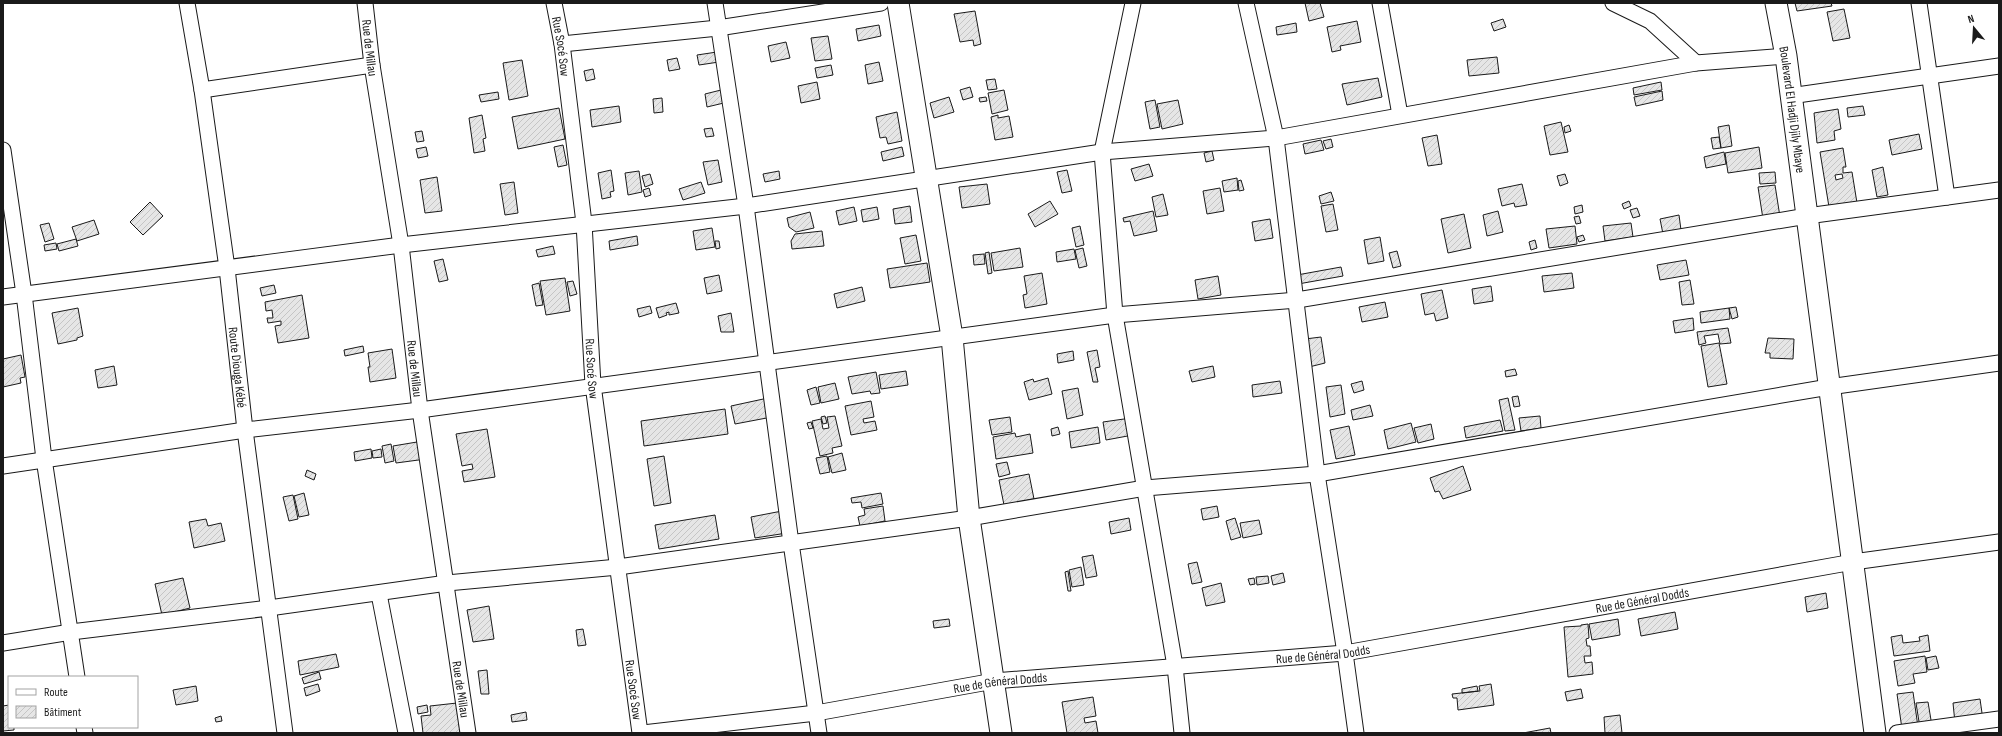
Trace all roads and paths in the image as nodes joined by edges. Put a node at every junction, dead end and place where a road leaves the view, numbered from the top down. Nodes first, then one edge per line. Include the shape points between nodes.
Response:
1 (187, 3) edge
2 (365, 3) edge
3 (554, 3) edge
4 (715, 3) edge
5 (881, 3) edge
6 (898, 3) edge
7 (1133, 3) edge
8 (1246, 3) edge
9 (1380, 3) edge
10 (1613, 3) edge
11 (1776, 3) edge
12 (1919, 3) edge
13 (718, 28) junction
14 (562, 44) junction
15 (1786, 56) junction
16 (1696, 63) junction
17 (372, 65) junction
18 (1999, 66) edge
19 (1930, 76) junction
20 (202, 90) junction
21 (1790, 96) junction
22 (1400, 115) junction
23 (1276, 138) junction
24 (3, 150) edge
25 (1102, 152) junction
26 (926, 179) junction
27 (1999, 190) edge
28 (1947, 197) junction
29 (746, 206) junction
30 (1807, 216) junction
31 (584, 223) junction
32 (401, 245) junction
33 (227, 268) junction
34 (24, 294) junction
35 (3, 297) edge
36 (1297, 300) junction
37 (1115, 315) junction
38 (952, 337) junction
39 (768, 362) junction
40 (1999, 363) edge
41 (593, 385) junction
42 (1829, 387) junction
43 (420, 410) junction
44 (245, 430) junction
45 (44, 460) junction
46 (3, 466) edge
47 (1317, 474) junction
48 (1145, 488) junction
49 (969, 518) junction
50 (1999, 542) edge
51 (791, 543) junction
52 (1853, 562) junction
53 (618, 567) junction
54 (447, 583) junction
55 (379, 594) junction
56 (269, 608) junction
57 (71, 632) junction
58 (3, 643) edge
59 (1346, 653) junction
60 (1174, 666) junction
61 (77, 676) edge
62 (994, 681) junction
63 (816, 714) junction
64 (1999, 719) edge
65 (285, 733) edge
66 (406, 733) edge
67 (468, 733) edge
68 (642, 733) edge
69 (819, 733) edge
70 (1001, 733) edge
71 (1182, 733) edge
72 (1356, 733) edge
73 (1874, 733) edge
74 (1897, 733) edge

1 - 20 street, Route Diouga Kébé
2 - 17 street, Rue de Millau
3 - 14 street, Rue Socé Sow
4 - 13 street
5 - 13 street
6 - 26 street
7 - 25 street
8 - 23 street
9 - 22 street
10 - 16 street via 1650,21
11 - 15 street, Boulevard El Hadji Djily Mbaye
12 - 19 street
13 - 14 street
13 - 29 street
14 - 31 street, Rue Socé Sow
15 - 16 street
15 - 21 street, Boulevard El Hadji Djily Mbaye
16 - 22 street
17 - 20 street
17 - 32 street, Rue de Millau
18 - 19 street
19 - 21 street
19 - 28 street
20 - 33 street, Route Diouga Kébé
21 - 30 street, Boulevard El Hadji Djily Mbaye
22 - 23 street
23 - 25 street
23 - 36 street
24 - 34 street
25 - 26 street
25 - 37 street
26 - 29 street
26 - 38 street
27 - 28 street
28 - 30 street
29 - 31 street
29 - 39 street
30 - 36 street
30 - 42 street, Boulevard El Hadji Djily Mbaye
31 - 32 street
31 - 41 street, Rue Socé Sow
32 - 33 street
32 - 43 street, Rue de Millau
33 - 34 street
33 - 44 street, Route Diouga Kébé
34 - 35 street
34 - 45 street
36 - 37 street
36 - 47 street
37 - 38 street
37 - 48 street
38 - 39 street
38 - 49 street
39 - 41 street
39 - 51 street
40 - 42 street
41 - 43 street
41 - 53 street, Rue Socé Sow
42 - 47 street
42 - 52 street, Boulevard El Hadji Djily Mbaye
43 - 44 street
43 - 54 street, Rue de Millau
44 - 45 street
44 - 56 street, Route Diouga Kébé
45 - 46 street
45 - 57 street
47 - 48 street
47 - 59 street
48 - 49 street
48 - 60 street
49 - 51 street
49 - 62 street
50 - 52 street, Rue de Général Dodds
51 - 53 street
51 - 63 street
52 - 59 street, Rue de Général Dodds
52 - 73 street, Boulevard El Hadji Djily Mbaye
53 - 54 street
53 - 68 street, Rue Socé Sow
54 - 55 street
54 - 67 street, Rue de Millau
55 - 56 street
55 - 66 street
56 - 57 street
56 - 65 street, Route Diouga Kébé
57 - 58 street
57 - 61 street
59 - 60 street, Rue de Général Dodds
59 - 72 street
60 - 62 street, Rue de Général Dodds
60 - 71 street
62 - 63 street, Rue de Général Dodds
62 - 70 street
63 - 68 street, Rue de Général Dodds
63 - 69 street
64 - 74 street

